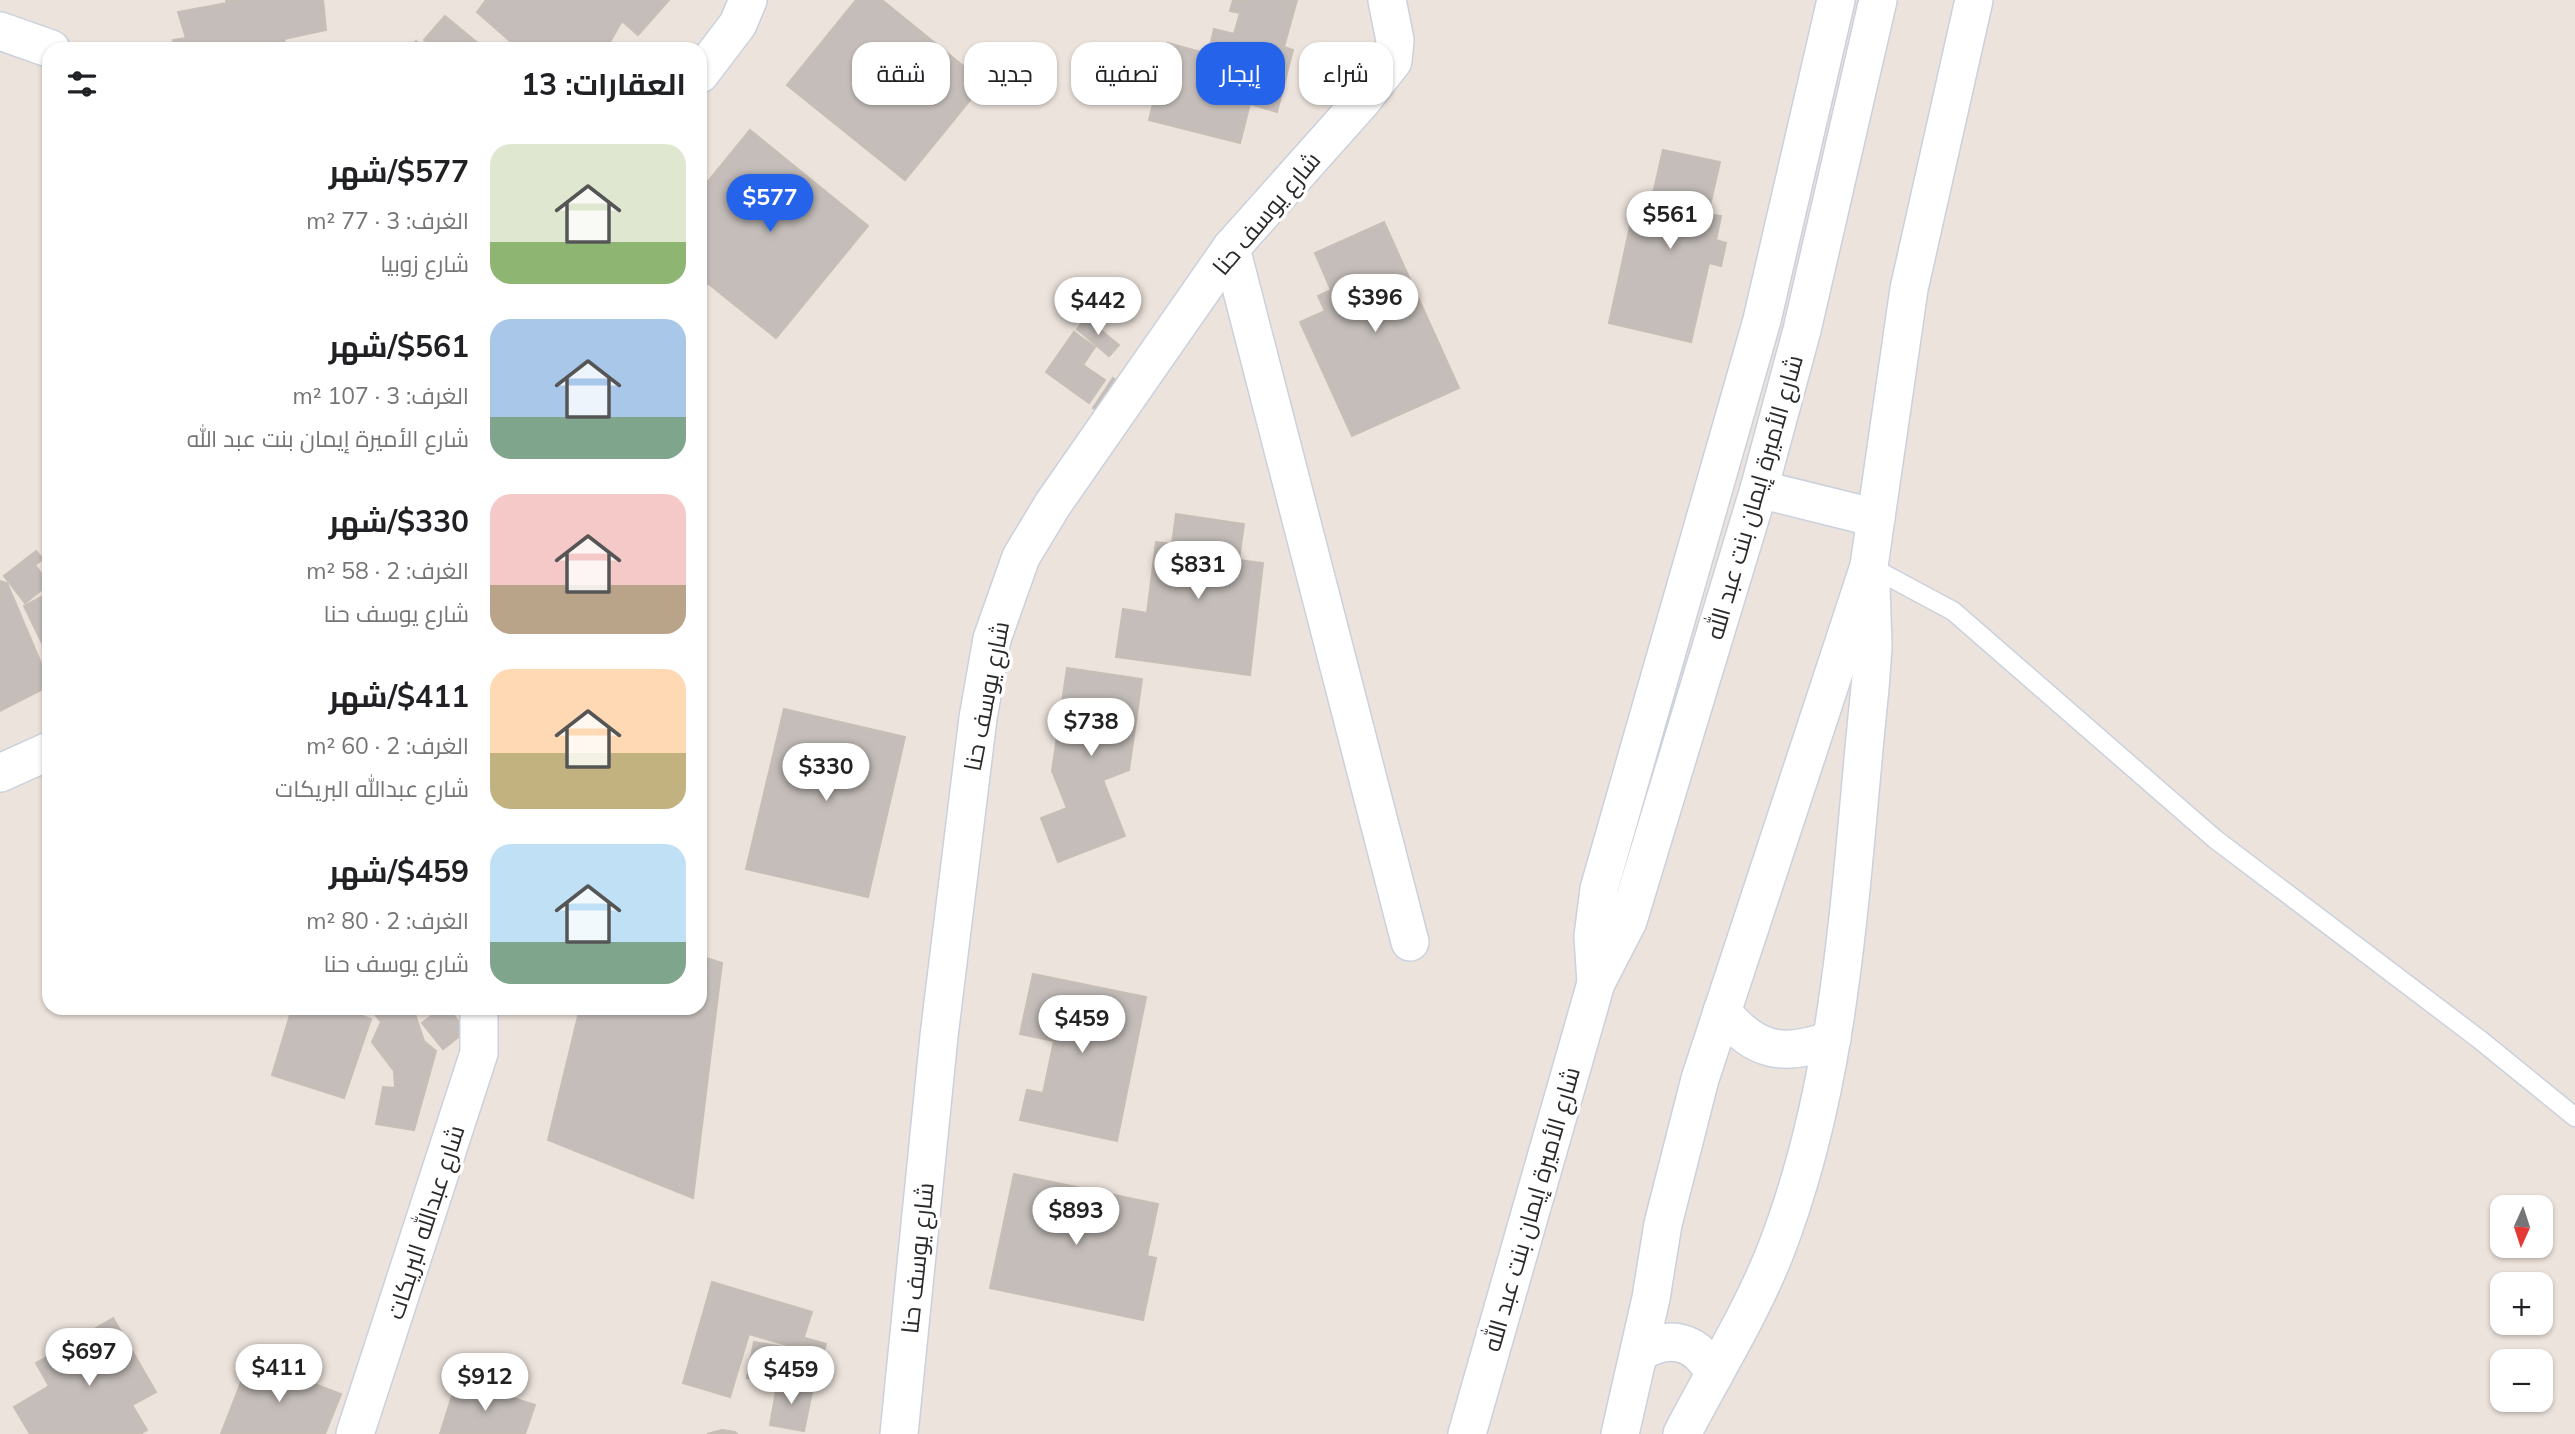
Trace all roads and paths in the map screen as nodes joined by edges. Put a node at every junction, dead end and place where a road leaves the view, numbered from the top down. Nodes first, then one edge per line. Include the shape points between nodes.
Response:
1 (748, 0) edge
2 (1387, 0) edge
3 (1836, 0) edge
4 (1878, 0) edge
5 (1974, 0) edge
6 (1, 38) edge
7 (42, 47) edge
8 (707, 65) edge
9 (1231, 248) junction
10 (1759, 489) junction
11 (1876, 518) junction
12 (1868, 566) junction
13 (42, 754) edge
14 (0, 774) edge
15 (1410, 942) dead end
16 (1596, 983) junction
17 (1722, 1011) junction
18 (479, 1015) edge
19 (1832, 1039) junction
20 (2575, 1117) edge
21 (1639, 1353) junction
22 (1714, 1375) junction
23 (355, 1434) edge
24 (899, 1434) edge
25 (1467, 1434) edge
26 (1620, 1434) edge
27 (1682, 1434) edge

1 - 8 street via 738,24
2 - 9 street, شارع يوسف حنا via 1395,40 1393,61
3 - 16 street, شارع الأميرة إيمان بنت عبد الله via 1762,320 1599,889 1593,936
4 - 10 street, شارع الأميرة إيمان بنت عبد الله via 1808,304
5 - 11 street via 1909,289
6 - 7 street
9 - 15 street
9 - 24 street, شارع يوسف حنا via 1053,504 1021,557 992,639 941,1023
10 - 11 street
10 - 16 street, شارع الأميرة إيمان بنت عبد الله via 1628,920
11 - 12 street
12 - 17 street
12 - 19 street via 1872,661
12 - 20 lane via 1952,611 2215,839
13 - 14 street
16 - 25 street, شارع الأميرة إيمان بنت عبد الله
17 - 19 street via 1738,1031 1759,1044 1784,1051
17 - 21 street via 1680,1150
18 - 23 street, شارع عبدالله البريكات via 479,1053
19 - 22 street via 1805,1161 1774,1256
21 - 22 street via 1660,1343 1683,1342 1702,1355
21 - 26 street
22 - 27 street

